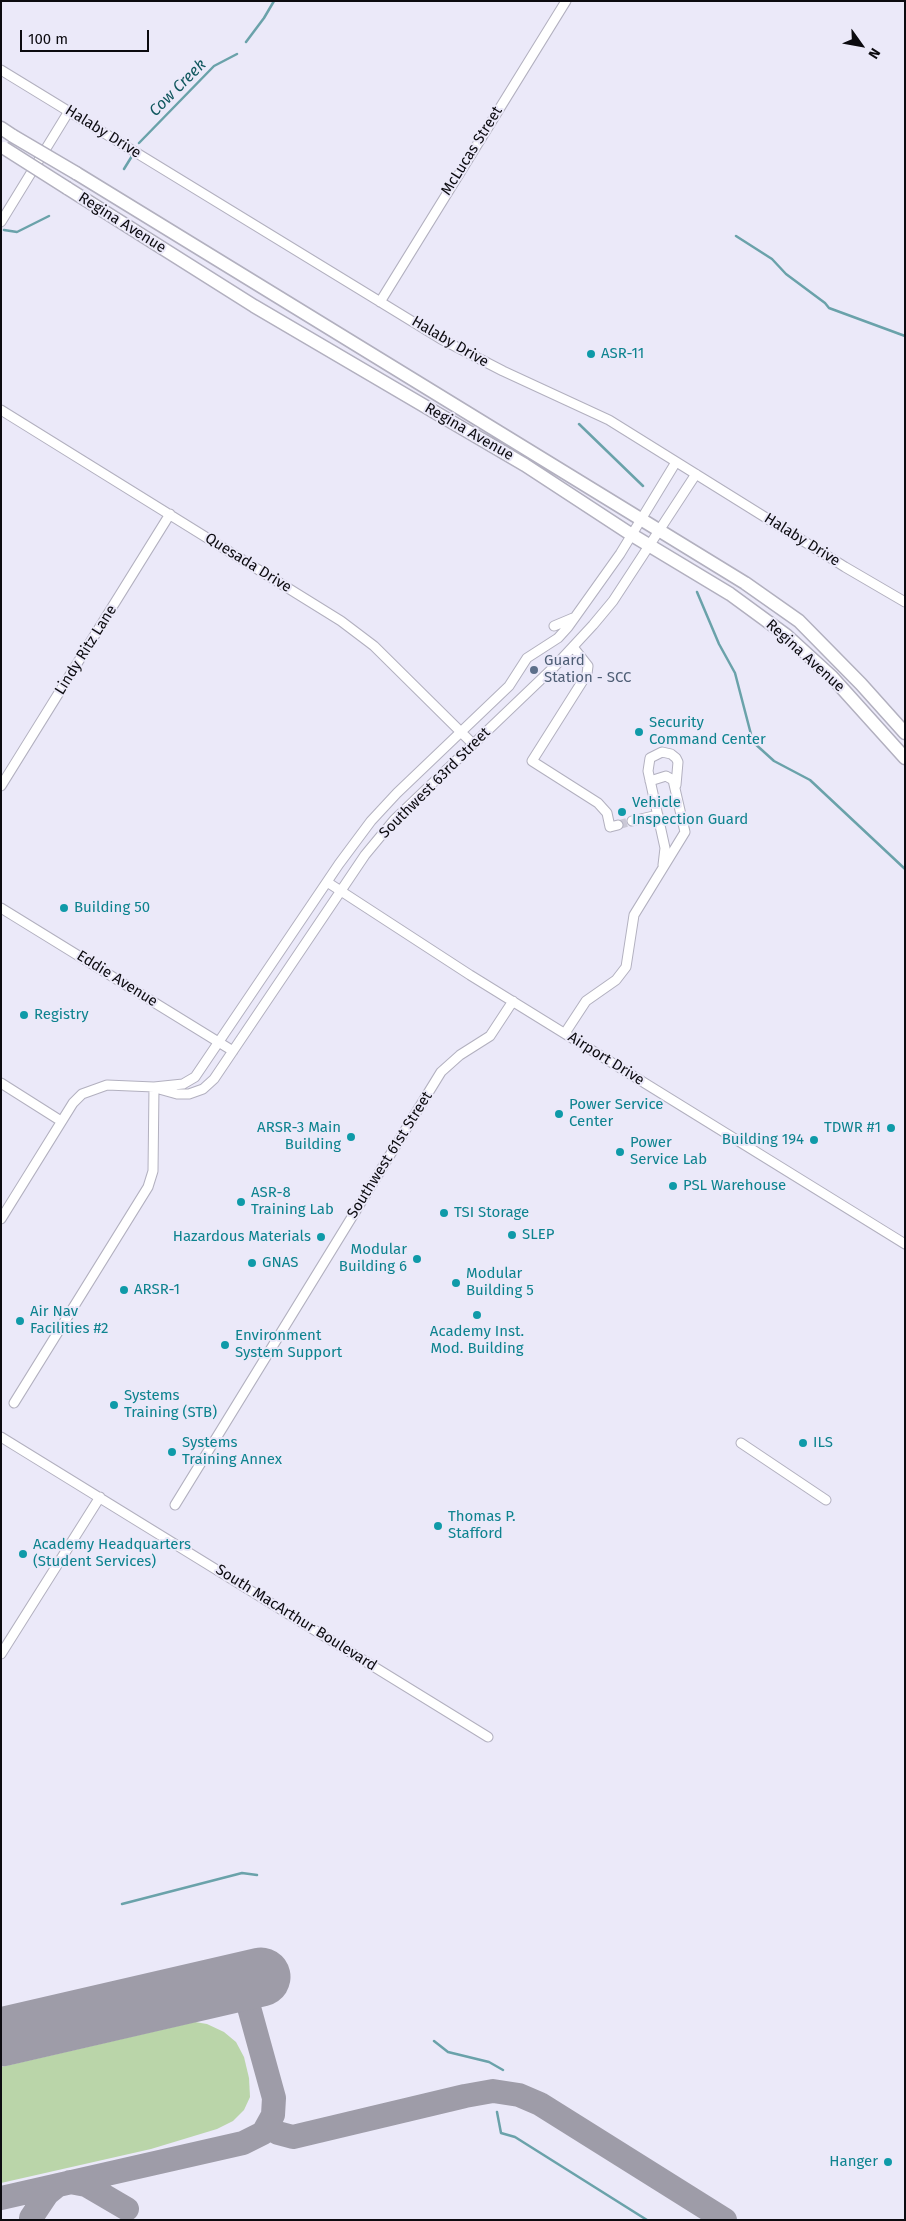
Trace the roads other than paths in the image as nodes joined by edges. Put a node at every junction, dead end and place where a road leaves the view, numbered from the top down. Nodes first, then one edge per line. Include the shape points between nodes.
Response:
1 (566, 1) edge
2 (1, 70) edge
3 (70, 111) junction
4 (1, 128) edge
5 (2, 147) edge
6 (1, 222) edge
7 (380, 302) junction
8 (1, 410) edge
9 (676, 462) junction
10 (696, 474) junction
11 (170, 514) junction
12 (641, 517) junction
13 (660, 529) junction
14 (632, 535) junction
15 (649, 544) junction
16 (905, 602) edge
17 (582, 610) junction
18 (554, 626) dead end
19 (573, 647) junction
20 (460, 732) junction
21 (905, 733) edge
22 (473, 744) junction
23 (905, 758) edge
24 (650, 781) junction
25 (676, 785) junction
26 (1, 786) edge
27 (658, 815) junction
28 (632, 821) tunnel mouth
29 (614, 826) dead end
30 (662, 870) junction
31 (327, 882) junction
32 (341, 891) junction
33 (1, 908) edge
34 (513, 1001) junction
35 (565, 1033) junction
36 (219, 1042) junction
37 (233, 1052) junction
38 (1, 1083) edge
39 (154, 1087) junction
40 (62, 1121) junction
41 (1, 1219) edge
42 (905, 1244) edge
43 (14, 1403) dead end
44 (1, 1436) edge
45 (741, 1443) dead end
46 (100, 1497) junction
47 (826, 1500) dead end
48 (175, 1505) dead end
49 (1, 1654) edge
50 (488, 1737) dead end

1 - 7 street, McLucas Street
2 - 3 street, Halaby Drive
3 - 6 street
3 - 7 street, Halaby Drive
4 - 12 main road, Regina Avenue, bridge
5 - 14 main road, Regina Avenue, bridge via 254,306 526,465
7 - 9 street, Halaby Drive via 503,372 609,420
8 - 11 street, Quesada Drive
9 - 10 street, Halaby Drive
9 - 12 street, Southwest 63rd Street
10 - 13 street, Southwest 63rd Street
10 - 16 street, Halaby Drive
11 - 20 street, Quesada Drive via 341,621 374,646
11 - 26 street, Lindy Ritz Lane
12 - 13 main road, Regina Avenue
12 - 14 street, Southwest 63rd Street
13 - 15 street, Southwest 63rd Street
13 - 21 main road, Regina Avenue via 799,621
14 - 15 main road, Regina Avenue
14 - 17 street, Southwest 63rd Street
15 - 19 street, Southwest 63rd Street via 613,600
15 - 23 main road, Regina Avenue via 730,594 786,635 832,678
17 - 18 street via 571,620
17 - 20 street, Southwest 63rd Street via 558,638 527,658 509,686
19 - 22 street, Southwest 63rd Street
19 - 29 street via 588,666 587,674 532,761 604,807
20 - 22 street, Quesada Drive
20 - 31 street, Southwest 63rd Street via 371,820
22 - 32 street, Southwest 63rd Street via 394,820
24 - 25 street via 666,776
24 - 25 street via 647,764 650,758 667,752 678,762
24 - 27 street
25 - 30 street via 686,832
27 - 28 street
27 - 30 street via 665,848
30 - 35 street via 634,915 626,967 616,980 586,1001
31 - 32 street, Airport Drive
31 - 36 street, Southwest 63rd Street
32 - 34 street, Airport Drive
32 - 37 street, Southwest 63rd Street
33 - 36 street, Eddie Avenue
34 - 35 street, Airport Drive
34 - 48 street, Southwest 61st Street via 490,1036 441,1072
35 - 42 street, Airport Drive
36 - 37 street, Eddie Avenue
36 - 39 street, Southwest 63rd Street via 195,1077 183,1084
37 - 39 street, Southwest 63rd Street via 203,1089 177,1094
38 - 40 street
39 - 40 street, Southwest 63rd Street via 106,1085 94,1088 73,1103
39 - 43 street via 153,1171 148,1187
40 - 41 street, Southwest 63rd Street
44 - 46 street, South MacArthur Boulevard
45 - 47 street
46 - 49 street
46 - 50 street, South MacArthur Boulevard

